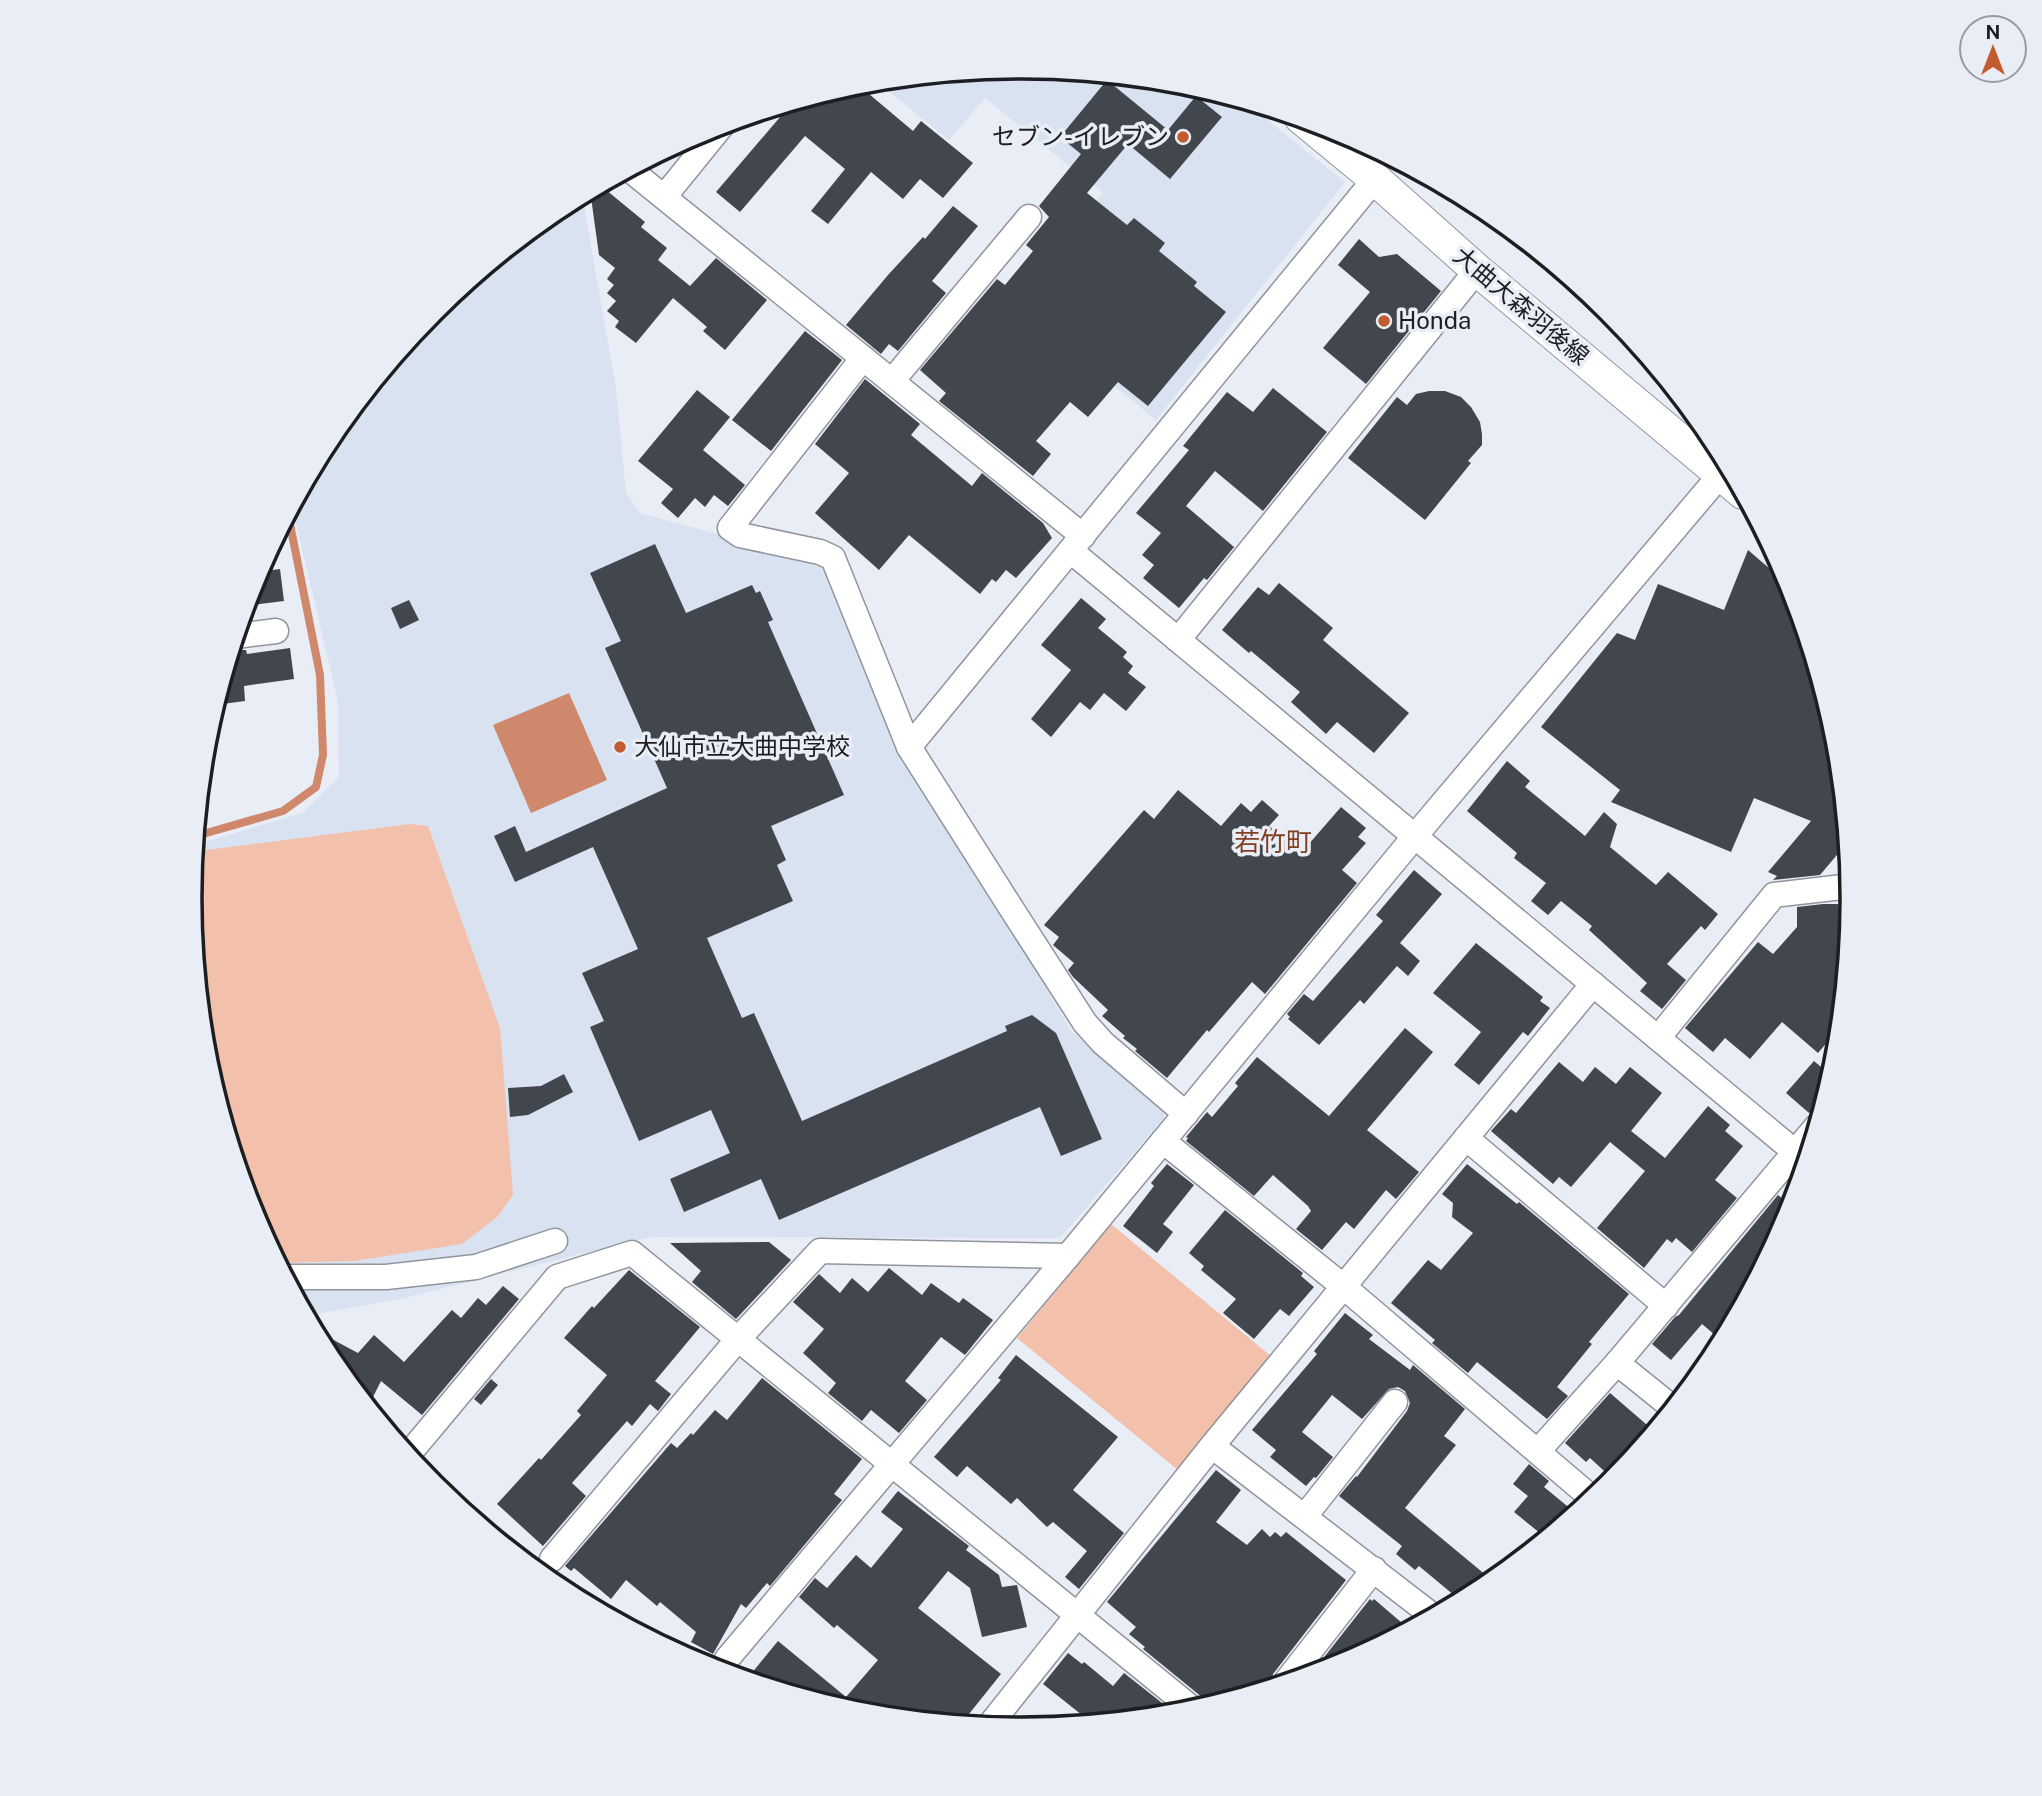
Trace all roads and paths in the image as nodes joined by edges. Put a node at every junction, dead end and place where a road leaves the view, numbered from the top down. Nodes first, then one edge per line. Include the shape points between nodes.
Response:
1 (710, 140) edge
2 (1335, 141) edge
3 (1373, 167) edge
4 (637, 175) edge
5 (664, 197) junction
6 (1028, 217) dead end
7 (1477, 270) junction
8 (863, 358) junction
9 (892, 381) junction
10 (1721, 474) edge
11 (1729, 486) edge
12 (1077, 544) junction
13 (276, 631) dead end
14 (245, 635) edge
15 (1178, 640) junction
16 (909, 747) junction
17 (1415, 836) junction
18 (1840, 887) edge
19 (1592, 984) junction
20 (1658, 1038) junction
21 (1186, 1114) junction
22 (1466, 1138) junction
23 (1163, 1140) junction
24 (1799, 1154) edge
25 (1797, 1160) edge
26 (555, 1241) dead end
27 (1068, 1256) junction
28 (295, 1277) edge
29 (1344, 1287) junction
30 (1666, 1306) junction
31 (738, 1339) junction
32 (1618, 1363) junction
33 (1395, 1402) dead end
34 (1666, 1403) edge
35 (1212, 1446) junction
36 (414, 1448) edge
37 (1538, 1451) junction
38 (893, 1463) junction
39 (1585, 1492) edge
40 (1305, 1516) junction
41 (552, 1559) dead end
42 (1374, 1569) junction
43 (1425, 1610) edge
44 (1078, 1615) junction
45 (727, 1659) dead end
46 (1295, 1670) edge
47 (1183, 1701) edge
48 (997, 1716) edge

1 - 5 street
2 - 3 main road, 大曲大森羽後線
3 - 7 main road, 大曲大森羽後線
3 - 12 street
4 - 5 street
5 - 8 street
6 - 9 street
7 - 10 main road, 大曲大森羽後線
7 - 15 street
8 - 9 street
8 - 16 street via 730,528 740,535 833,558
9 - 12 street
11 - 17 street
12 - 15 street
12 - 16 street
13 - 14 street
15 - 17 street
16 - 21 street via 1085,1023
17 - 19 street
17 - 21 street
18 - 20 street via 1774,895
19 - 20 street
19 - 22 street
20 - 24 street
21 - 23 street
22 - 29 street
22 - 30 street
23 - 27 street
23 - 29 street
25 - 30 street
26 - 28 street via 476,1267 386,1277
27 - 31 street via 820,1251
27 - 38 street
29 - 35 street
29 - 37 street
30 - 32 street
31 - 36 street via 632,1253 557,1277
31 - 38 street
31 - 41 street
32 - 34 street
32 - 37 street
33 - 40 street
35 - 40 street
35 - 44 street
37 - 39 street
38 - 44 street
38 - 45 street
40 - 42 street
42 - 43 street
42 - 46 street
44 - 47 street
44 - 48 street

